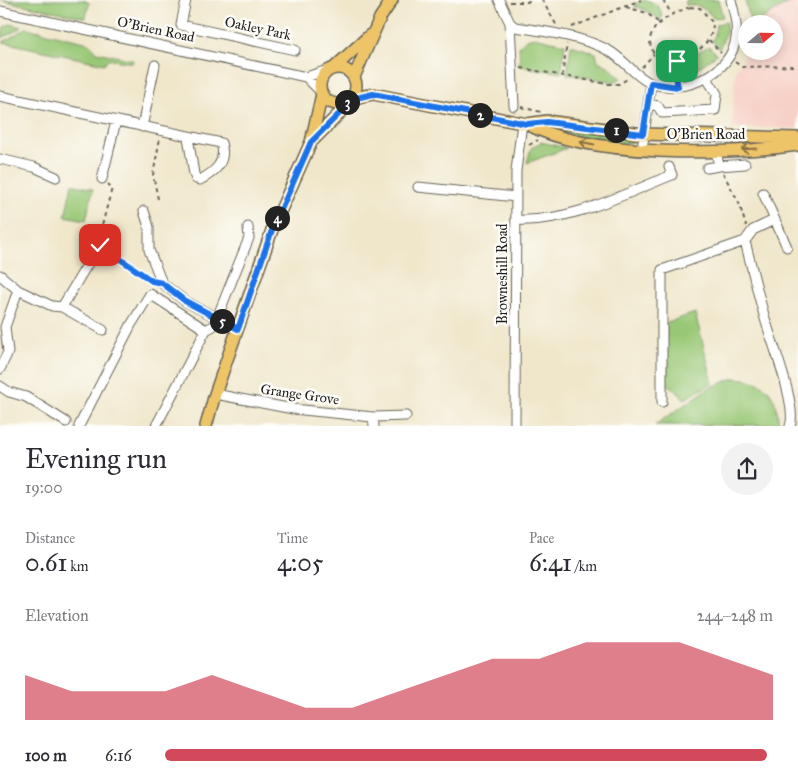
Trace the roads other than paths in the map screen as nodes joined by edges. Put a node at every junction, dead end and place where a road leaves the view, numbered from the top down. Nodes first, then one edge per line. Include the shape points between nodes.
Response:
1 (186, 0) edge
2 (392, 0) edge
3 (731, 0) edge
4 (500, 1) edge
5 (0, 11) edge
6 (510, 23) junction
7 (374, 31) junction
8 (295, 50) dead end
9 (155, 65) dead end
10 (331, 69) junction
11 (706, 76) junction
12 (306, 77) junction
13 (355, 78) junction
14 (651, 83) junction
15 (322, 93) junction
16 (373, 94) junction
17 (0, 96) edge
18 (349, 100) junction
19 (648, 104) junction
20 (514, 106) dead end
21 (116, 121) junction
22 (524, 123) junction
23 (142, 127) junction
24 (643, 134) junction
25 (188, 137) junction
26 (798, 138) edge
27 (311, 142) junction
28 (798, 145) edge
29 (642, 150) junction
30 (716, 150) junction
31 (0, 159) edge
32 (745, 164) dead end
33 (720, 166) junction
34 (669, 167) dead end
35 (707, 168) dead end
36 (56, 177) dead end
37 (102, 179) road end
38 (418, 187) dead end
39 (763, 193) dead end
40 (516, 197) junction
41 (144, 211) dead end
42 (516, 220) junction
43 (774, 220) junction
44 (248, 227) dead end
45 (747, 238) junction
46 (787, 247) dead end
47 (93, 255) road end
48 (0, 275) edge
49 (18, 290) junction
50 (62, 306) junction
51 (220, 320) junction
52 (238, 329) junction
53 (103, 330) dead end
54 (206, 330) junction
55 (0, 369) edge
56 (0, 386) edge
57 (214, 394) junction
58 (662, 402) dead end
59 (406, 416) dead end
60 (374, 421) edge
61 (66, 422) dead end
62 (79, 426) edge
63 (156, 426) edge
64 (206, 426) edge
65 (515, 426) edge
66 (790, 426) edge

1 - 8 street, Oakley Park via 181,25
2 - 7 main road
3 - 11 street via 737,37 728,58
4 - 6 street
5 - 12 street, O'Brien Road
6 - 14 street via 515,27 598,46
6 - 20 street
7 - 10 main road
7 - 13 main road
9 - 23 street
10 - 12 street, O'Brien Road
10 - 13 main road via 346,69
10 - 15 main road via 320,80
11 - 14 street via 678,87
11 - 19 street via 717,94 715,110 662,113 658,106
12 - 15 street
13 - 16 main road, O'Brien Road
13 - 18 main road via 356,90
14 - 19 street
15 - 18 main road via 334,104
15 - 27 main road
16 - 18 main road, O'Brien Road
16 - 22 main road, O'Brien Road
17 - 21 street
18 - 27 main road
19 - 24 street
21 - 23 street
21 - 37 street
22 - 24 main road, O'Brien Road via 547,122
29 -> 22 main road, O'Brien Road via 607,147 545,134
22 - 40 street, Browneshill Road
23 - 25 street
24 - 26 main road, O'Brien Road
24 - 29 street
25 - 25 street via 194,174 200,180 216,171 224,151 222,143
27 - 52 main road via 272,230
28 -> 30 main road, O'Brien Road
29 - 30 main road, O'Brien Road
30 - 33 street
31 - 36 street via 34,167
32 - 33 street
33 - 35 street
34 - 42 street via 672,175 582,211 528,221
38 - 40 street
39 - 43 street
40 - 42 street, Browneshill Road
41 - 51 street via 149,227 148,250 162,283 185,301
42 - 65 street, Browneshill Road
43 - 45 street via 753,230
43 - 46 street
44 - 51 street via 249,238
45 - 58 street via 662,270
45 - 66 street via 764,316 790,402
47 - 50 street
48 - 49 street
49 - 50 street via 52,306
49 - 55 street via 5,327 8,352
50 - 53 street
51 - 52 street
51 - 54 street
52 - 57 main road
54 - 62 street via 150,294 131,324
54 - 63 street
56 - 61 street via 26,397
57 - 60 street, Grange Grove
57 - 64 main road
59 - 60 street, Grange Grove

